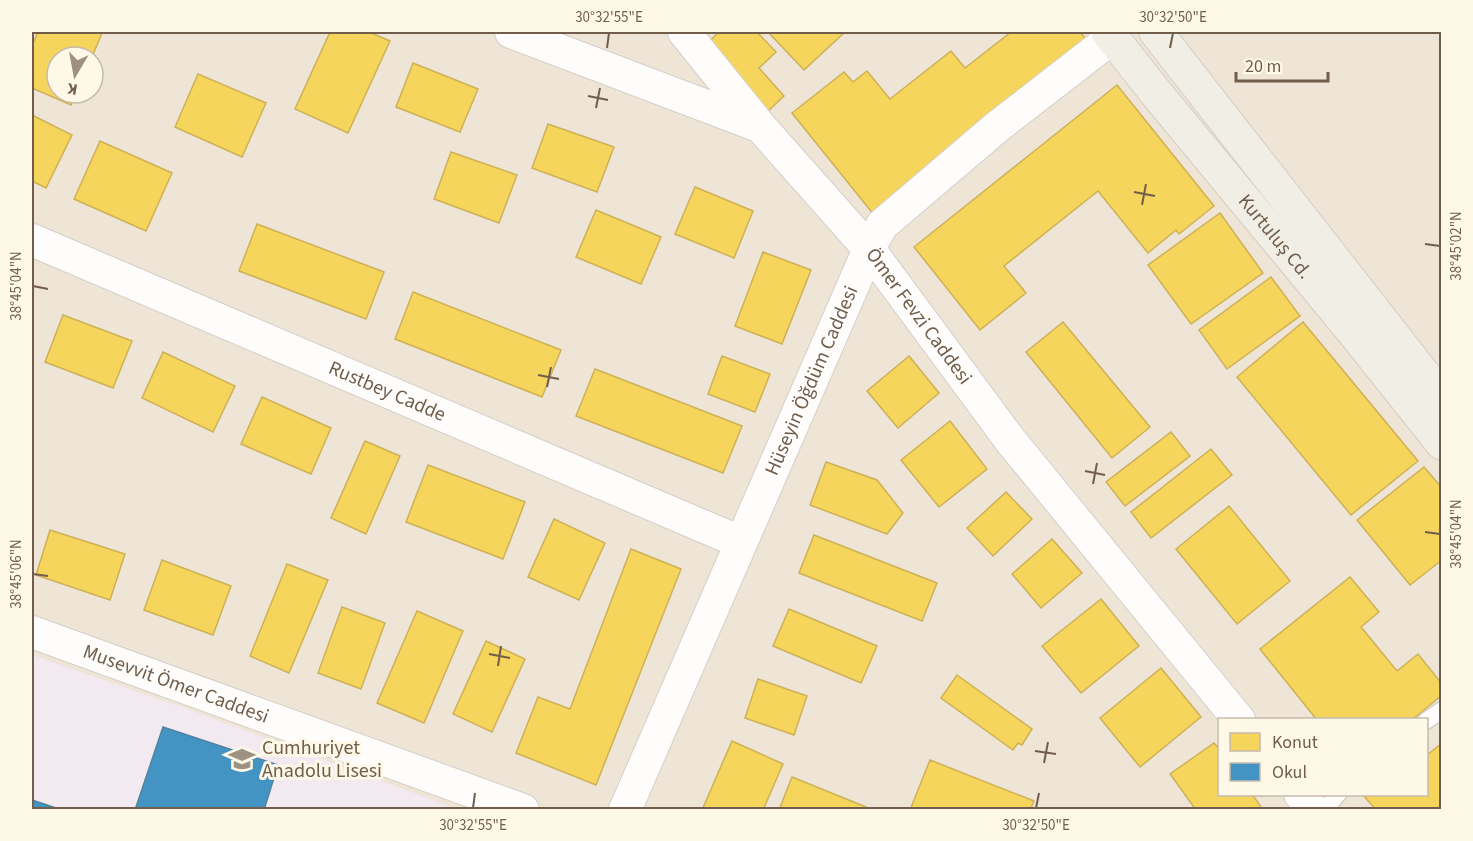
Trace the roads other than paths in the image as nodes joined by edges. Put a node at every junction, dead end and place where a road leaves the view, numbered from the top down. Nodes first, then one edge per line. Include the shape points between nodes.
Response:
1 (511, 32) edge
2 (684, 32) edge
3 (1156, 32) edge
4 (1111, 34) edge
5 (760, 126) junction
6 (32, 240) edge
7 (869, 249) junction
8 (1442, 398) edge
9 (1442, 443) edge
10 (740, 542) junction
11 (32, 632) edge
12 (1442, 710) edge
13 (1237, 718) edge
14 (1428, 720) edge
15 (1301, 796) edge
16 (1337, 796) edge
17 (523, 810) edge
18 (625, 810) edge
19 (1313, 810) edge
20 (1324, 810) edge

1 - 5 street, Ömer Fevzi Caddesi
2 - 5 street
3 - 8 main road, Kurtuluş Cd.
4 - 7 street, Hüseyin Öğdüm Caddesi via 882,225
4 - 9 main road, Kurtuluş Cd.
5 - 7 street, Ömer Fevzi Caddesi
6 - 10 street, Rustbey Cadde
7 - 10 street, Hüseyin Öğdüm Caddesi
7 - 13 street, Ömer Fevzi Caddesi via 1010,440
10 - 18 street, Hüseyin Öğdüm Caddesi
11 - 17 street, Musevvit Ömer Caddesi
12 - 14 lane
15 - 19 street
16 - 20 lane

